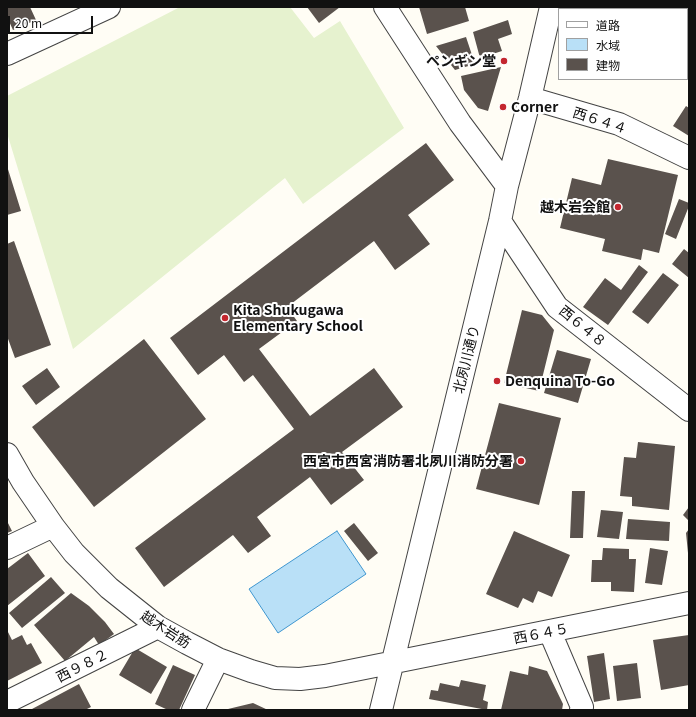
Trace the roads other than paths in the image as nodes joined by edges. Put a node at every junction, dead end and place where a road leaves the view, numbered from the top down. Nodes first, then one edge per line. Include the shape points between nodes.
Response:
1 (109, 7) edge
2 (385, 7) edge
3 (551, 7) edge
4 (7, 54) edge
5 (530, 98) junction
6 (689, 158) edge
7 (507, 186) junction
8 (500, 221) junction
9 (689, 410) edge
10 (7, 454) edge
11 (53, 526) junction
12 (7, 548) edge
13 (689, 603) edge
14 (158, 627) junction
15 (550, 632) junction
16 (218, 659) junction
17 (392, 662) junction
18 (7, 702) edge
19 (193, 710) edge
20 (381, 710) edge
21 (581, 710) edge

1 - 4 street
2 - 7 street via 460,123
3 - 5 street, 北夙川通り
5 - 6 street, 西６４４ via 619,124
5 - 7 street, 北夙川通り
7 - 8 street, 北夙川通り
8 - 9 street, 西６４８ via 557,307
8 - 17 street, 北夙川通り
10 - 11 street, 越木岩筋
11 - 12 street
11 - 14 street, 越木岩筋 via 74,553 109,588
13 - 15 street, 西６４５
14 - 16 street, 越木岩筋
14 - 18 street, 西９８２
15 - 17 street, 西６４５
15 - 21 street via 582,707
16 - 17 street, 越木岩筋 via 275,678 300,679
16 - 19 street
17 - 20 street, 北夙川通り

